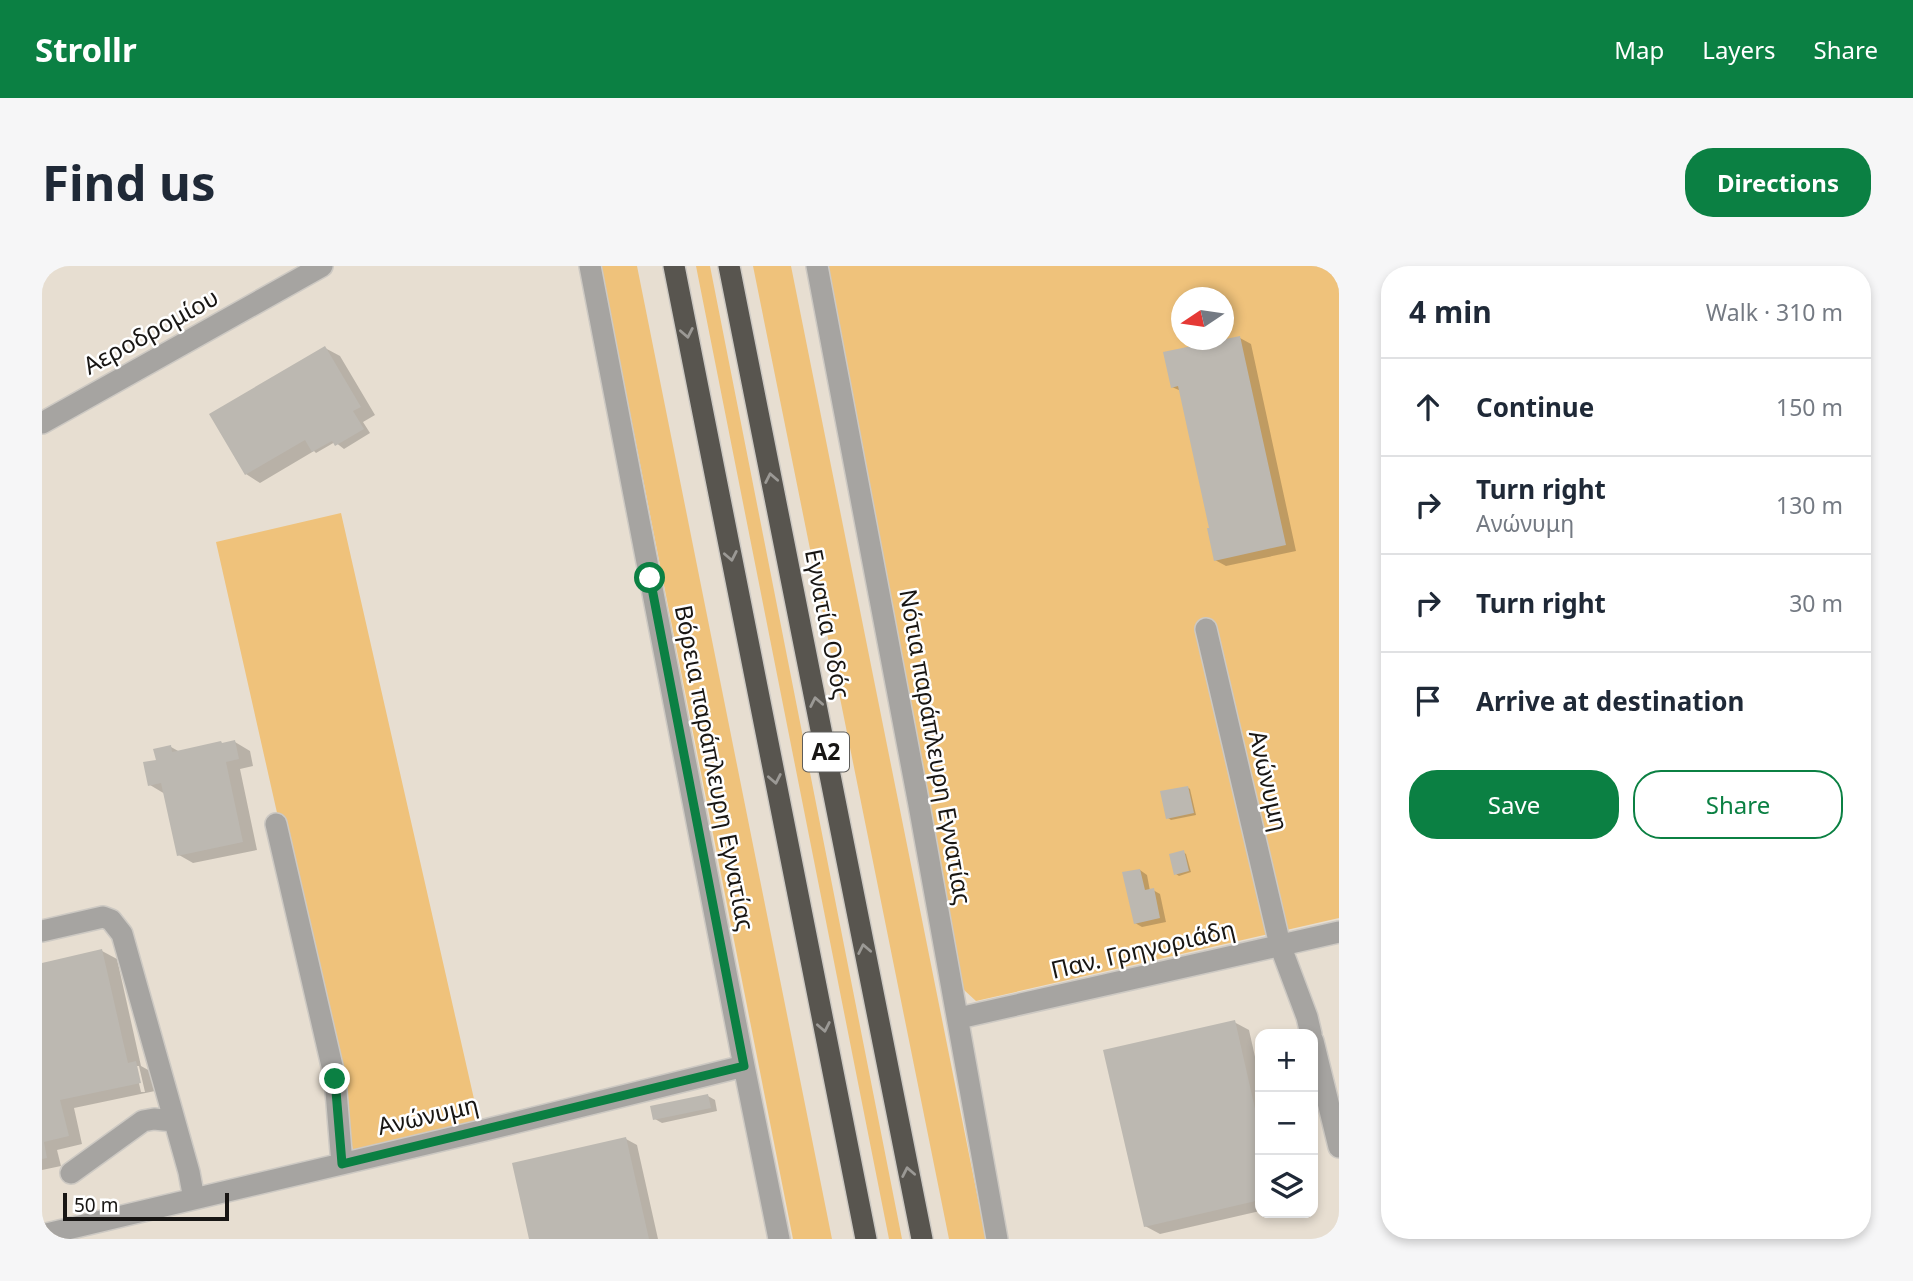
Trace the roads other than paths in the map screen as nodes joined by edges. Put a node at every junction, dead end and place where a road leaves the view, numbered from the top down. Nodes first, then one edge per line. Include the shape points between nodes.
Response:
1 (322, 266) edge
2 (590, 266) edge
3 (674, 266) edge
4 (729, 266) edge
5 (817, 266) edge
6 (42, 423) edge
7 (1206, 629) dead end
8 (276, 824) dead end
9 (42, 930) edge
10 (1339, 932) edge
11 (1280, 946) junction
12 (958, 1018) junction
13 (1310, 1029) edge
14 (1318, 1061) edge
15 (744, 1066) junction
16 (174, 1121) junction
17 (1339, 1147) edge
18 (342, 1164) junction
19 (71, 1173) dead end
20 (194, 1199) junction
21 (42, 1235) edge
22 (779, 1239) edge
23 (866, 1239) edge
24 (922, 1239) edge
25 (997, 1239) edge

1 - 6 street, Αεροδρομίου
2 - 15 street, Βόρεια παράπλευρη Εγνατίας
3 -> 23 highway, Α2
24 -> 4 highway, Εγνατία Οδός / Α2
5 - 12 street, Νότια παράπλευρη Εγνατίας
7 - 11 street, Ανώνυμη
8 - 18 street via 335,1079
9 - 16 street via 103,917 117,926
10 - 11 street, Παν. Γρηγοριάδη
11 - 12 street, Παν. Γρηγοριάδη
11 - 13 street, Ανώνυμη
12 - 25 street, Νότια παράπλευρη Εγνατίας
14 - 17 street
15 - 18 street, Ανώνυμη
15 - 22 street, Βόρεια παράπλευρη Εγνατίας
16 - 19 street via 143,1122
16 - 20 street
18 - 20 street, Ανώνυμη
20 - 21 street, Ανώνυμη

